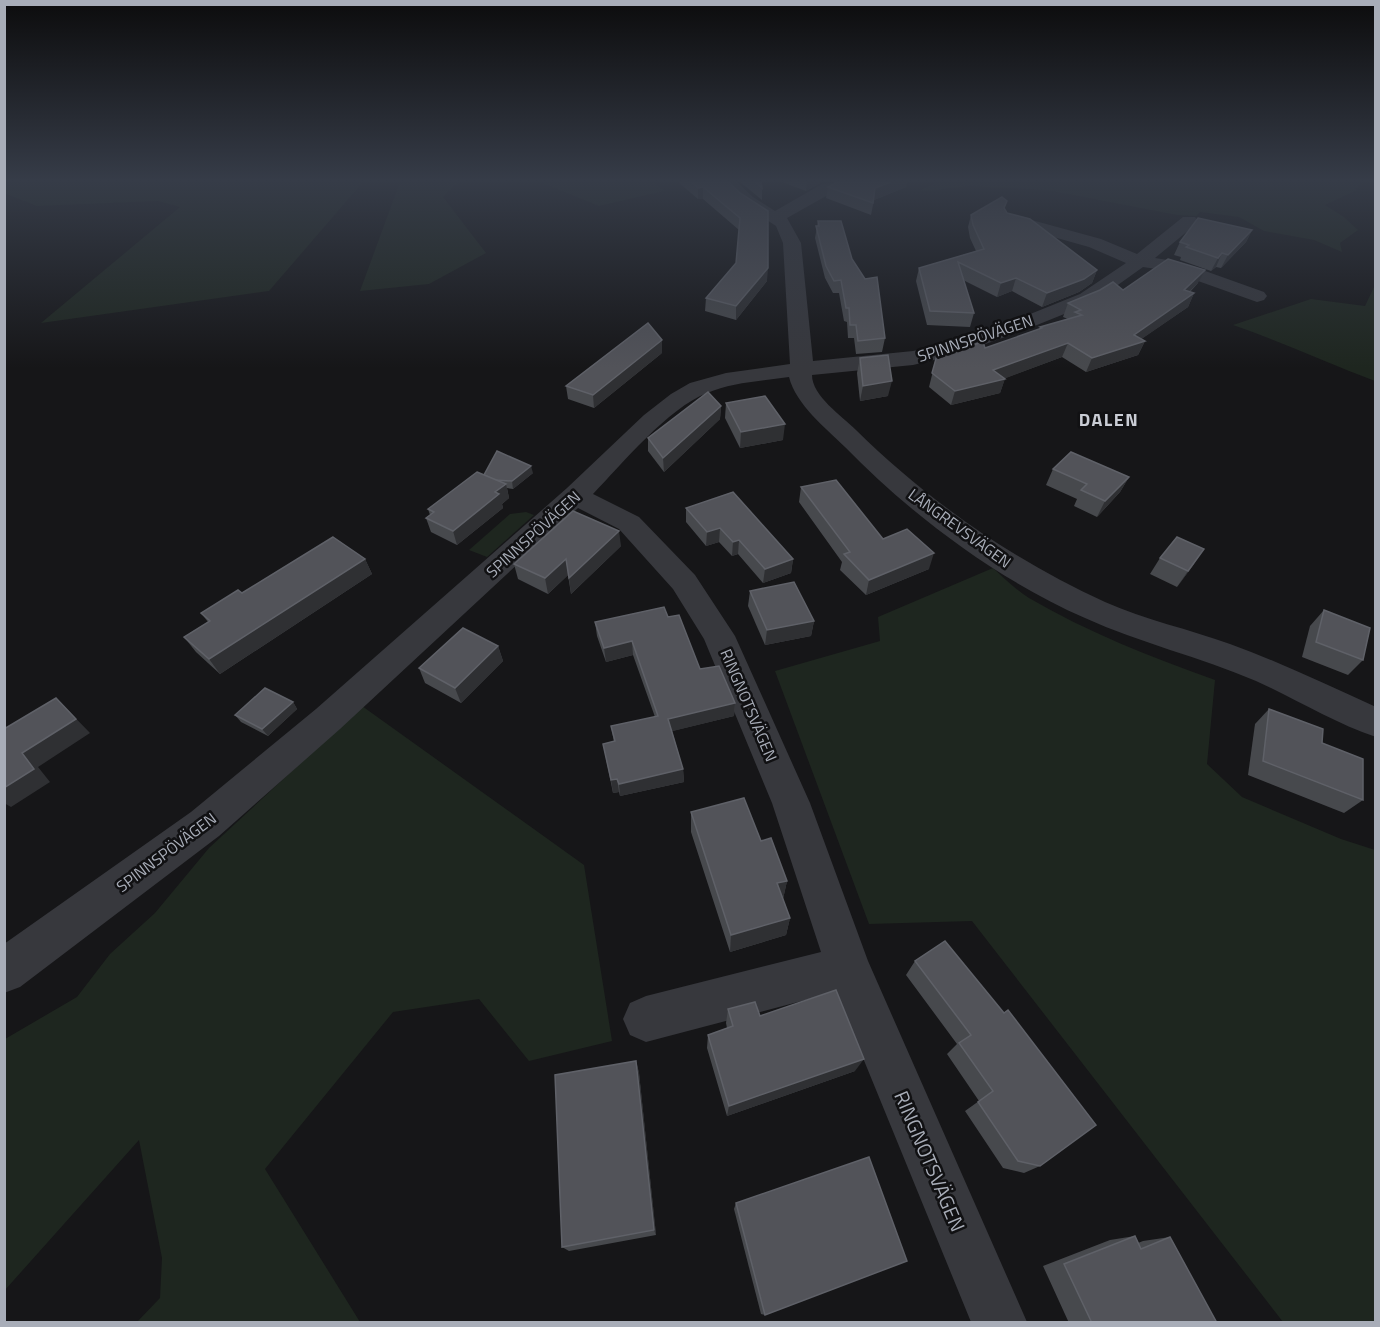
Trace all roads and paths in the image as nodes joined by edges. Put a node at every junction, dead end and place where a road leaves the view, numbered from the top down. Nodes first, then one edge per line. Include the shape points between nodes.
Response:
1 (792, 244) edge
2 (1097, 244) edge
3 (1160, 244) edge
4 (1138, 261) junction
5 (1257, 297) dead end
6 (801, 369) junction
7 (575, 496) junction
8 (1376, 723) edge
9 (848, 967) junction
10 (4, 971) edge
11 (646, 1019) dead end
12 (999, 1323) edge

1 - 6 street, LÅNGREVSVÄGEN
2 - 4 street
3 - 4 street, SPINNSPÖVÄGEN
4 - 5 street via 1173,266
4 - 6 street, SPINNSPÖVÄGEN via 1087,298 947,350 887,362
6 - 7 street, SPINNSPÖVÄGEN via 734,378 689,393 652,420
6 - 8 street, LÅNGREVSVÄGEN via 803,387 858,447 979,545 1020,571 1097,611 1258,668
7 - 9 street, RINGNOTSVÄGEN via 629,523 684,582 719,636 791,804
7 - 10 street, SPINNSPÖVÄGEN via 328,719 205,824
9 - 11 street
9 - 12 street, RINGNOTSVÄGEN

